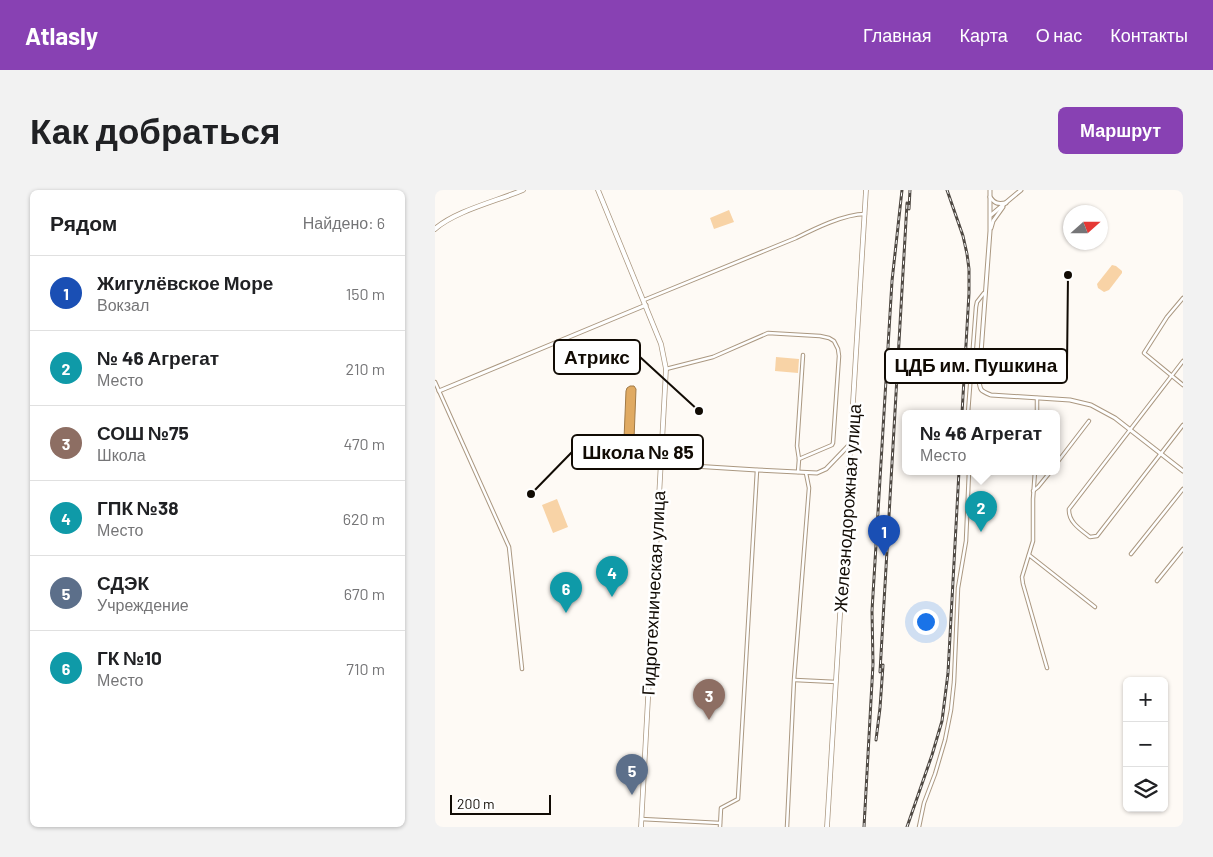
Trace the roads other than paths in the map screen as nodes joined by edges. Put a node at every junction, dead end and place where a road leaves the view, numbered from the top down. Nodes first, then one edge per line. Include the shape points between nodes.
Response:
1 (523, 190) edge
2 (599, 190) edge
3 (866, 190) edge
4 (990, 190) edge
5 (1021, 190) edge
6 (991, 197) junction
7 (1006, 203) junction
8 (865, 214) junction
9 (991, 216) junction
10 (435, 229) edge
11 (990, 231) junction
12 (985, 292) junction
13 (1183, 298) edge
14 (644, 300) junction
15 (646, 305) junction
16 (803, 356) dead end
17 (1183, 361) edge
18 (666, 369) junction
19 (1171, 377) junction
20 (435, 382) edge
21 (1183, 385) edge
22 (439, 391) junction
23 (1037, 398) junction
24 (968, 410) edge
25 (1037, 410) edge
26 (1089, 421) dead end
27 (1183, 425) edge
28 (1130, 430) junction
29 (851, 442) junction
30 (1161, 454) junction
31 (799, 459) junction
32 (1060, 459) edge
33 (661, 464) junction
34 (757, 470) junction
35 (1183, 471) edge
36 (798, 472) junction
37 (806, 473) junction
38 (969, 475) edge
39 (1035, 475) edge
40 (1048, 475) edge
41 (1183, 489) edge
42 (1033, 491) junction
43 (1183, 549) edge
44 (1131, 554) dead end
45 (1029, 555) junction
46 (1157, 581) dead end
47 (1095, 607) dead end
48 (1047, 668) dead end
49 (522, 669) dead end
50 (795, 680) junction
51 (836, 682) junction
52 (641, 819) junction
53 (720, 825) edge
54 (641, 827) edge
55 (787, 827) edge
56 (827, 827) edge
57 (919, 827) edge

1 - 10 main road via 447,220
2 - 14 main road, Гидротехническая улица
3 - 8 main road, Железнодорожная улица
4 - 6 street
5 - 7 street
6 - 7 street via 998,204
6 - 9 street
7 - 9 street
7 - 11 street
8 - 14 street via 815,229
8 - 29 main road, Железнодорожная улица
9 - 11 street
11 - 12 street
12 - 23 street via 980,388 991,395
12 - 24 street via 976,307
13 - 19 street via 1143,354
14 - 15 main road, Гидротехническая улица
15 - 18 main road, Гидротехническая улица via 661,344
15 - 22 street
16 - 31 street via 797,446
17 - 19 street
18 - 31 street via 713,357 768,332 820,336 834,341 839,356 833,443
18 - 33 main road, Гидротехническая улица
19 - 21 street
19 - 28 street
20 - 22 street
22 - 49 street via 509,546
23 - 25 street
23 - 28 street via 1091,405
26 - 32 street
27 - 30 street
28 - 30 street
28 - 30 street via 1069,508 1071,520 1090,537 1097,536
29 - 37 street via 826,469
29 - 51 main road, Железнодорожная улица
30 - 35 street
31 - 36 street
33 - 34 street
33 - 52 main road, Гидротехническая улица
34 - 36 street
34 - 53 street via 738,799 721,808
36 - 37 street
37 - 50 street via 809,488
38 - 57 street via 951,710
39 - 42 street
40 - 42 street
41 - 44 street
42 - 45 street via 1033,541
43 - 46 street
45 - 47 street
45 - 48 street via 1023,584
50 - 51 street
50 - 55 street
51 - 56 main road, Железнодорожная улица
52 - 53 street
52 - 54 main road, Гидротехническая улица

